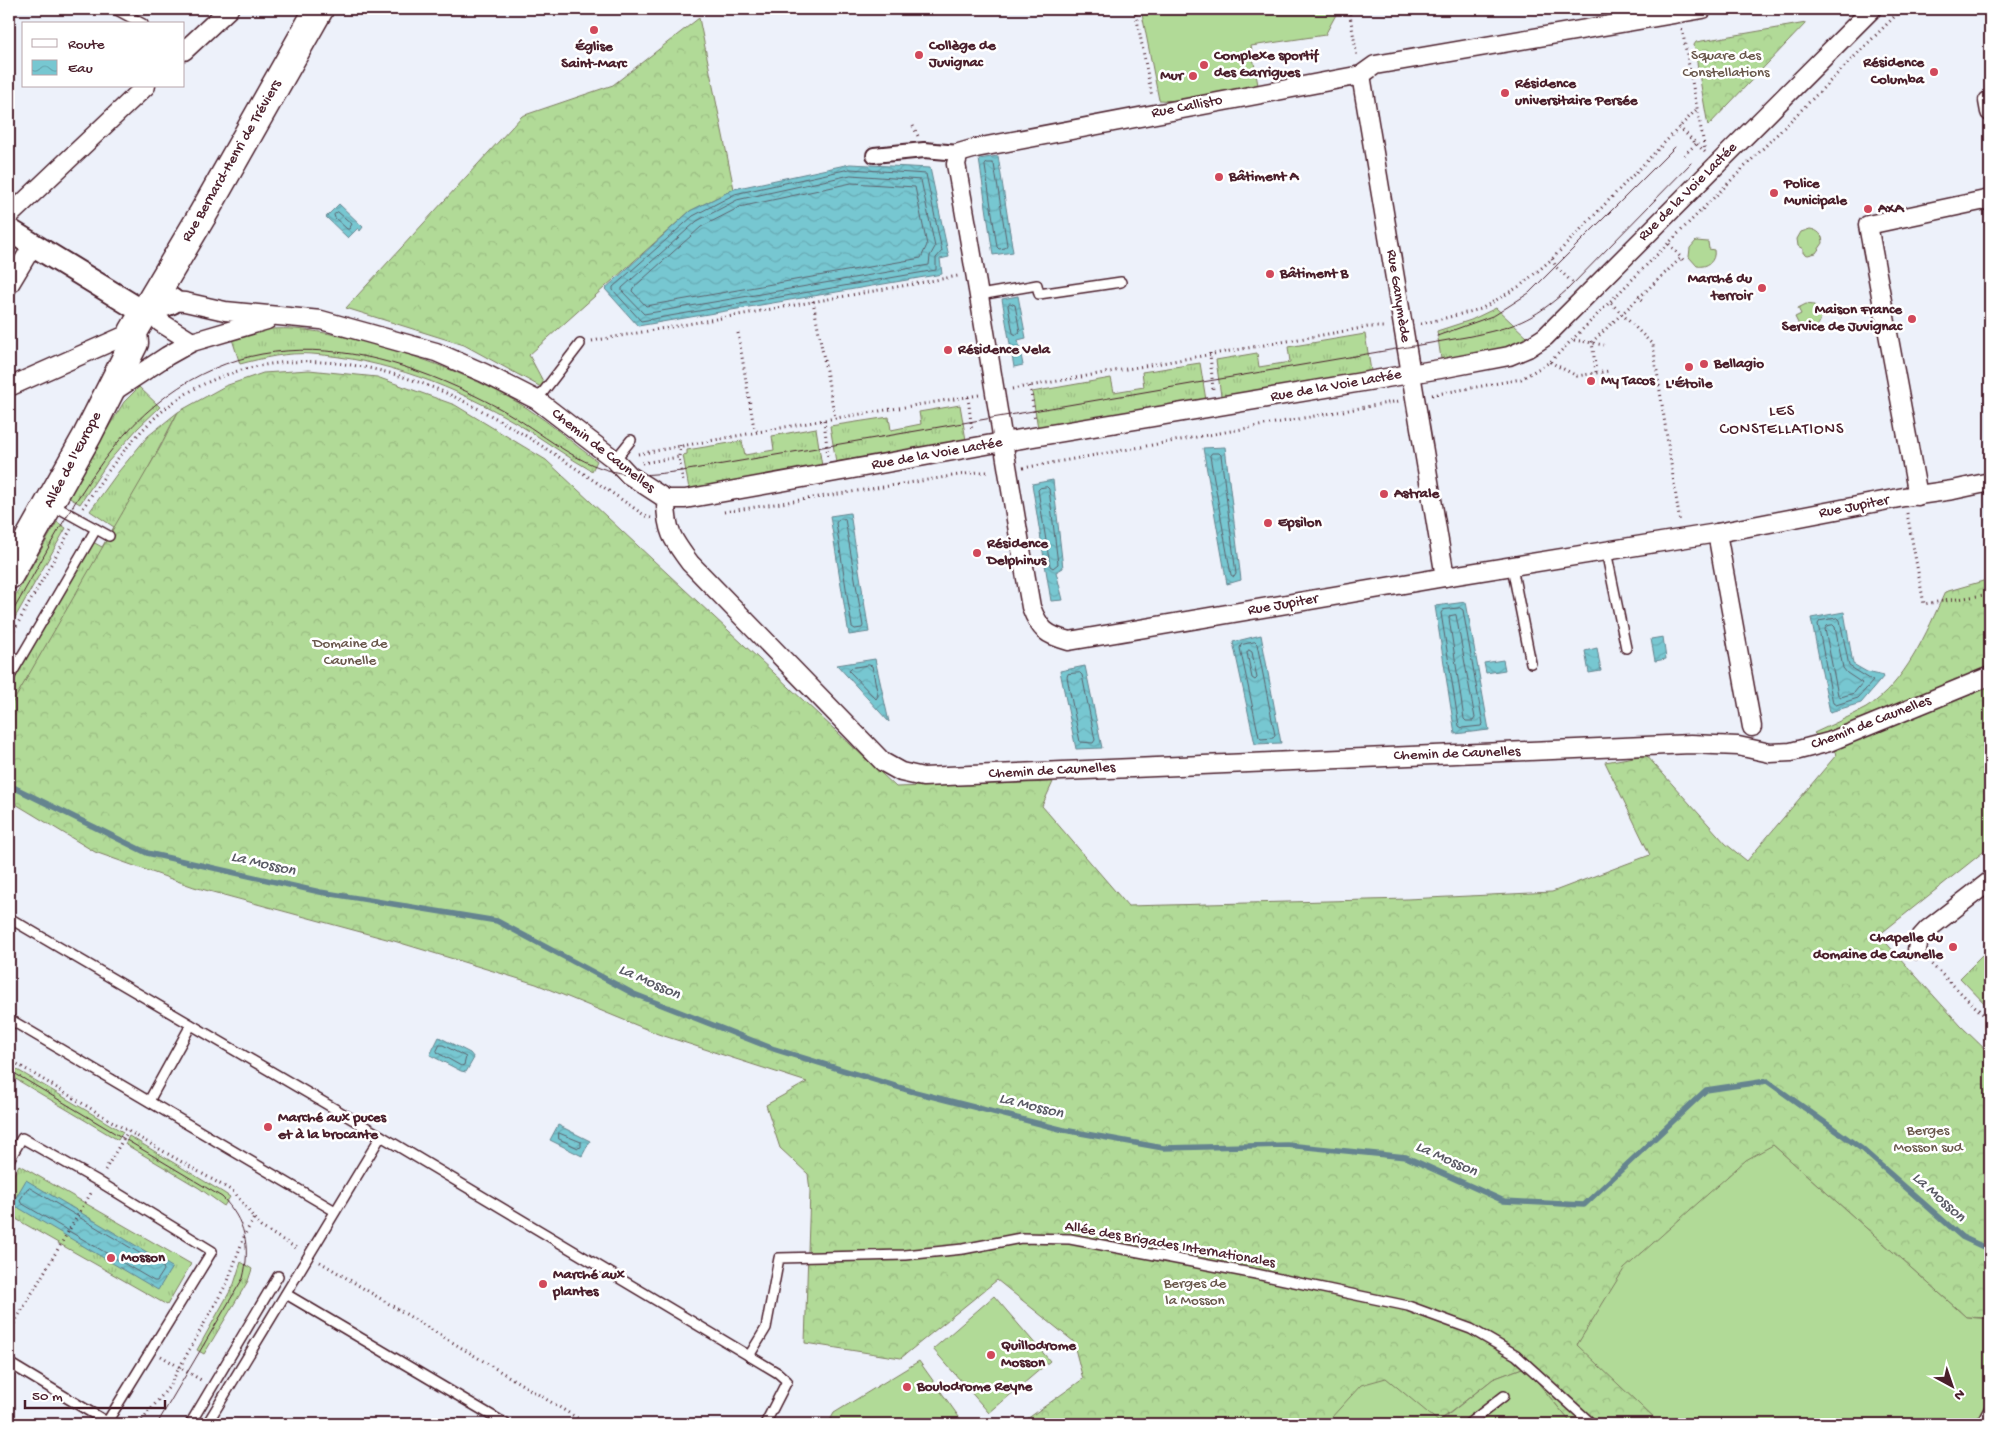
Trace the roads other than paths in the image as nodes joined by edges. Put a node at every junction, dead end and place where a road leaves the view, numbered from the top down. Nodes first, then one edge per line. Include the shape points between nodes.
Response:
1 (115, 9) edge
2 (229, 9) edge
3 (319, 9) edge
4 (334, 9) edge
5 (1703, 9) edge
6 (1872, 9) edge
7 (139, 22) edge
8 (185, 50) edge
9 (1361, 75) junction
10 (144, 88) edge
11 (1990, 100) edge
12 (1990, 112) edge
13 (959, 153) junction
14 (874, 155) dead end
15 (1990, 199) edge
16 (9, 216) edge
17 (9, 230) edge
18 (33, 245) junction
19 (1121, 282) dead end
20 (9, 285) edge
21 (980, 296) junction
22 (282, 316) junction
23 (148, 322) junction
24 (192, 342) junction
25 (580, 344) dead end
26 (1410, 374) junction
27 (9, 387) edge
28 (106, 397) junction
29 (537, 400) junction
30 (631, 440) dead end
31 (1003, 442) junction
32 (615, 460) junction
33 (1990, 482) edge
34 (1911, 497) junction
35 (666, 500) junction
36 (50, 503) junction
37 (96, 529) junction
38 (1717, 533) junction
39 (109, 536) dead end
40 (1606, 551) junction
41 (1512, 567) junction
42 (9, 576) edge
43 (1445, 577) junction
44 (1626, 648) dead end
45 (1531, 663) dead end
46 (1990, 676) edge
47 (9, 678) edge
48 (1752, 727) dead end
49 (1990, 881) edge
50 (9, 918) edge
51 (1917, 950) road end
52 (9, 1019) edge
53 (191, 1025) junction
54 (149, 1100) junction
55 (381, 1136) junction
56 (9, 1160) edge
57 (335, 1211) junction
58 (278, 1276) dead end
59 (286, 1294) junction
60 (749, 1356) junction
61 (9, 1363) edge
62 (1504, 1396) dead end
63 (1990, 1407) edge
64 (190, 1424) edge
65 (207, 1424) edge
66 (506, 1424) edge
67 (766, 1424) edge
68 (1468, 1424) edge
69 (1592, 1424) edge
70 (1981, 1424) edge

1 - 7 lane
2 - 8 street
3 - 23 main road, Rue Bernard-Henri de Tréviers via 203,214
4 - 23 main road, Rue Bernard-Henri de Tréviers
5 - 9 street, Rue Callisto via 1375,65
6 - 26 street, Rue de la Voie Lactée via 1545,336 1509,356
9 - 13 street, Rue Callisto
9 - 26 street, Rue Ganymède
10 - 16 street
11 - 12 street
13 - 14 street via 924,150
13 - 21 street via 956,164
15 - 34 street via 1868,225
17 - 18 street
18 - 20 street
18 - 23 street
19 - 21 lane via 1039,294 1037,285
21 - 31 street
22 - 23 street, Chemin de Caunelles via 225,311 185,302
22 - 24 street, Chemin de Caunelles
22 - 29 street, Chemin de Caunelles via 341,324 436,352
23 - 24 street
23 - 27 street
23 - 28 main road, Allée de l'Europe
24 - 28 street, Chemin de Caunelles
25 - 29 lane
26 - 31 street, Rue de la Voie Lactée
26 - 43 street, Rue Ganymède
28 - 36 main road, Allée de l'Europe
29 - 32 street, Chemin de Caunelles
30 - 32 lane
31 - 35 street, Rue de la Voie Lactée
31 - 43 street, Rue Jupiter via 1031,607 1038,624 1051,636 1069,641
32 - 35 street, Chemin de Caunelles via 629,475
33 - 34 street, Rue Jupiter
34 - 38 street, Rue Jupiter
35 - 46 street, Chemin de Caunelles via 668,528 690,563 882,762 901,772 923,777 1691,744 1791,752 1829,742
36 - 37 lane
36 - 42 main road, Allée de l'Europe
37 - 39 lane
37 - 47 lane
38 - 40 street, Rue Jupiter
38 - 48 street
40 - 41 street, Rue Jupiter
40 - 44 lane
41 - 43 street, Rue Jupiter
41 - 45 lane
49 - 51 street via 1928,929 1919,939
50 - 53 lane
52 - 54 lane
53 - 54 lane
53 - 55 lane
54 - 57 lane
55 - 57 lane
55 - 60 lane
56 - 61 lane via 22,1138 212,1251 107,1422
57 - 59 lane
58 - 64 lane
59 - 65 lane
59 - 66 lane
60 - 67 lane via 787,1381
60 - 69 lane, Allée des Brigades Internationales via 766,1328 778,1258 905,1255 1021,1238 1070,1239 1408,1306 1471,1329 1516,1355
62 - 68 lane
63 - 70 lane

